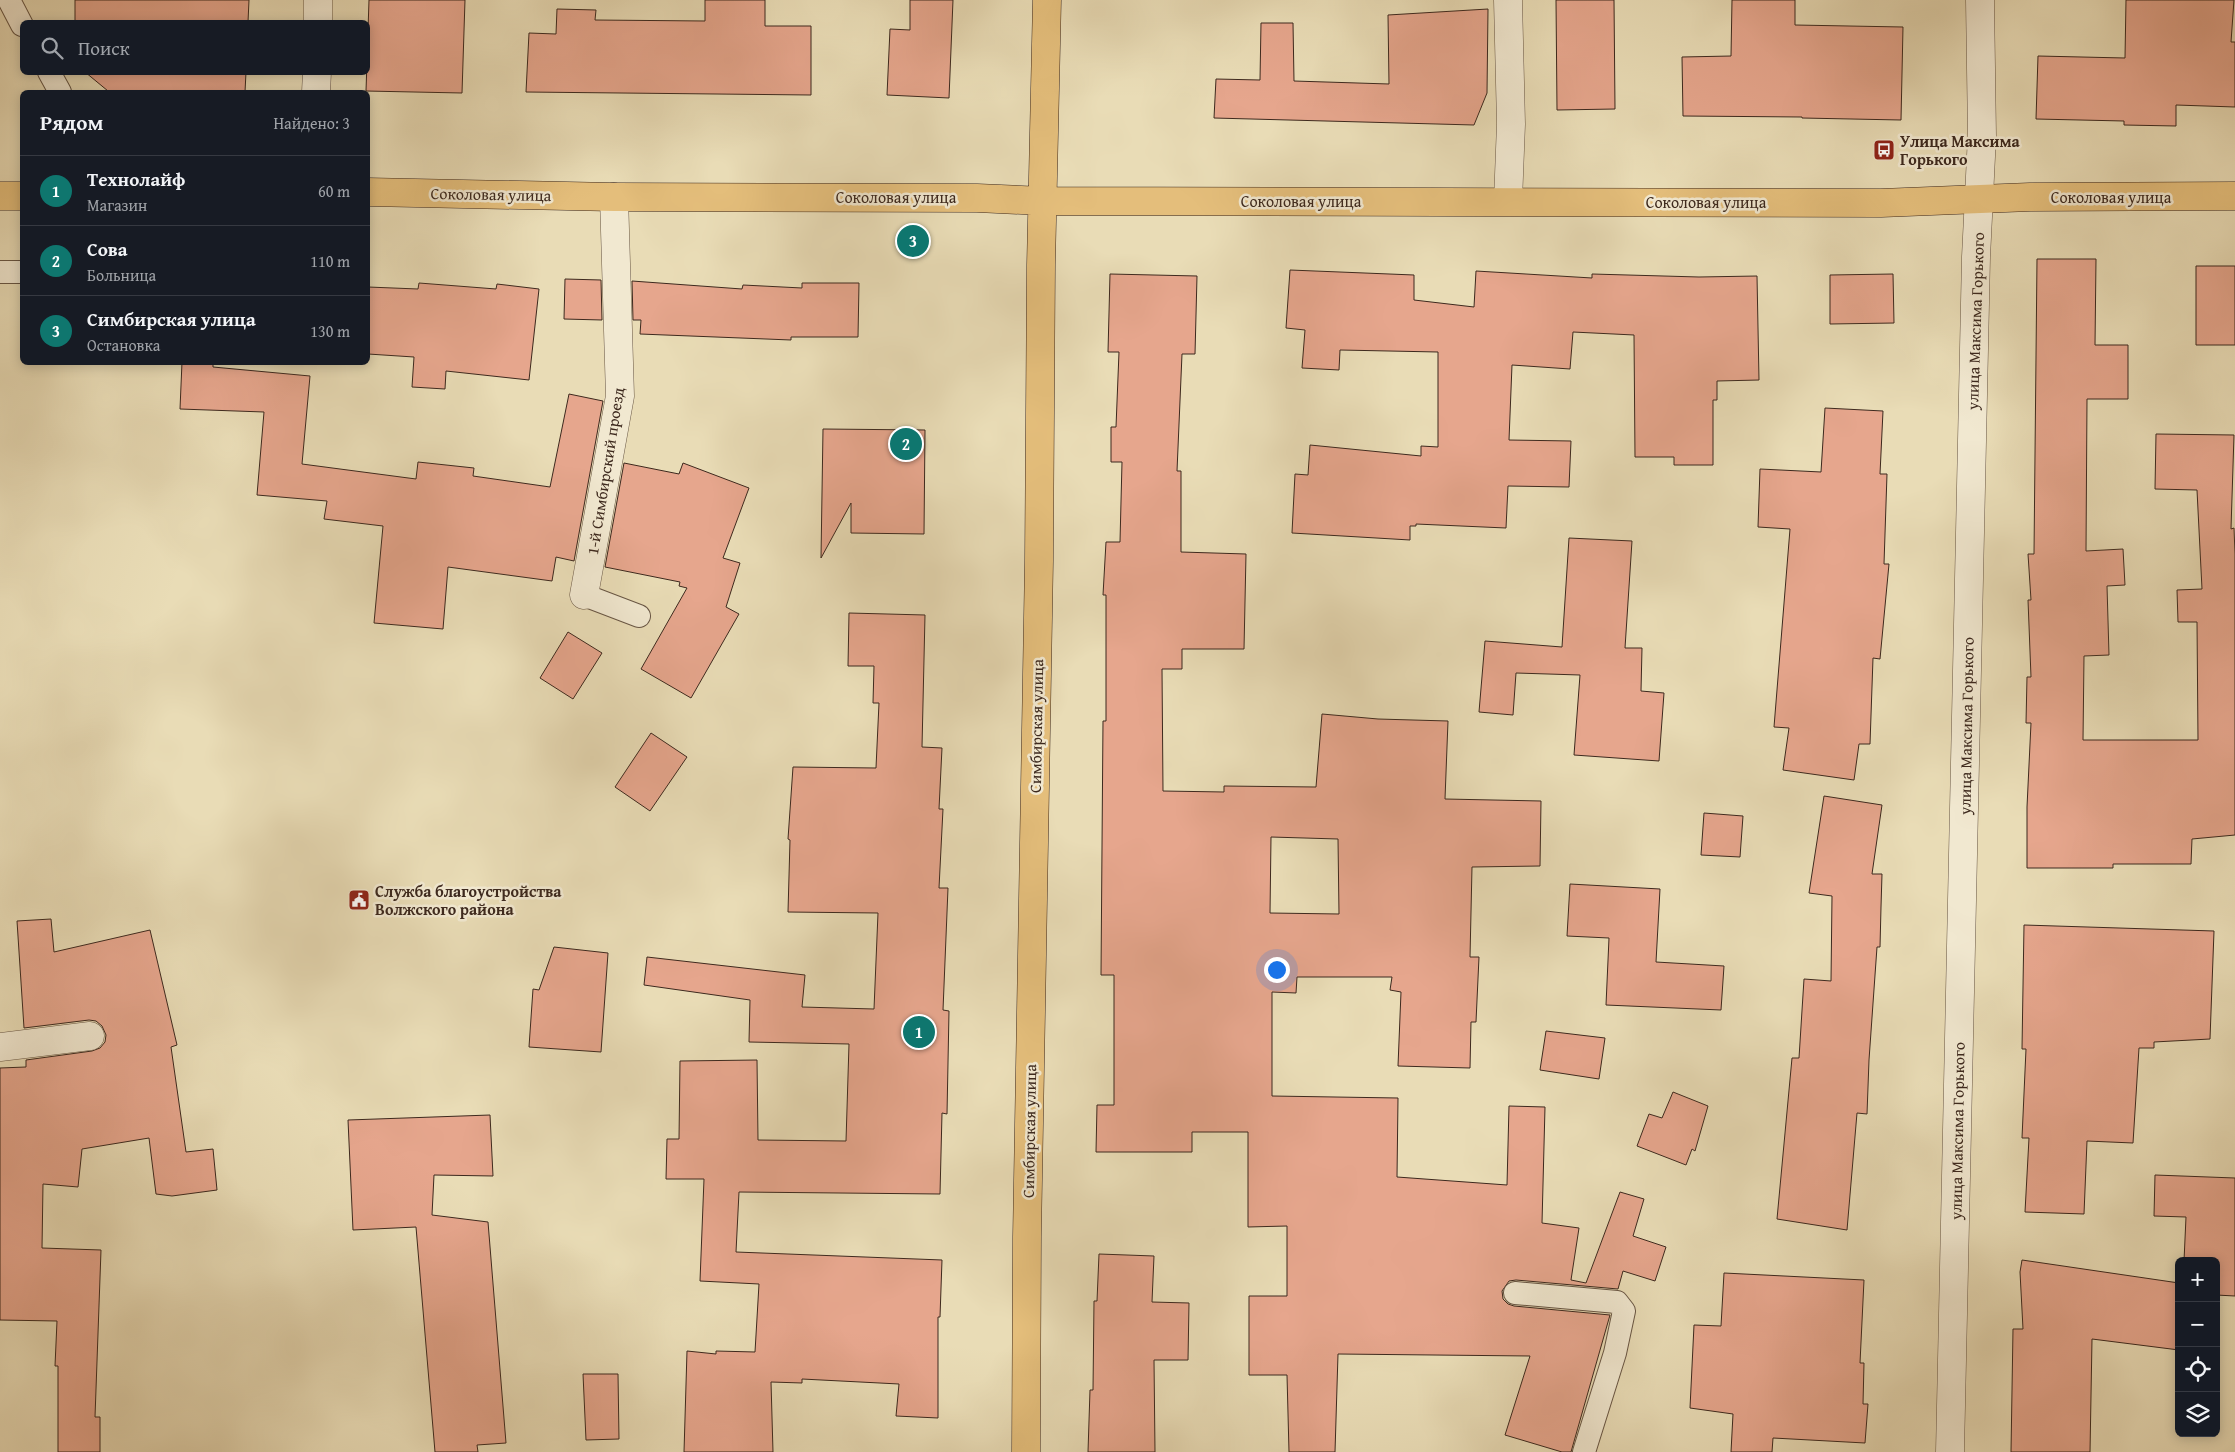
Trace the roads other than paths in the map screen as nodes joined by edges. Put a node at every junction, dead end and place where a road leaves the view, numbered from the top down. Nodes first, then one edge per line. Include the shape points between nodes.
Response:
1 (9, 0) edge
2 (318, 0) edge
3 (1048, 0) edge
4 (1508, 0) edge
5 (1980, 0) edge
6 (318, 20) edge
7 (20, 21) edge
8 (51, 75) edge
9 (316, 75) edge
10 (59, 90) edge
11 (316, 90) edge
12 (370, 192) edge
13 (0, 196) edge
14 (20, 196) edge
15 (2235, 196) edge
16 (614, 197) junction
17 (1979, 200) junction
18 (1043, 201) junction
19 (1508, 201) junction
20 (0, 272) edge
21 (20, 272) edge
22 (584, 595) joint
23 (639, 616) dead end
24 (90, 1036) dead end
25 (0, 1047) edge
26 (1515, 1293) dead end
27 (1026, 1452) edge
28 (1584, 1452) edge
29 (1950, 1452) edge

1 - 7 lane
2 - 6 street
3 - 18 main road, Симбирская улица
4 - 19 street via 1511,124
5 - 17 street, улица Максима Горького via 1982,136
8 - 10 lane
9 - 11 street
12 - 16 main road, Соколовая улица
13 - 14 main road
15 - 17 main road, Соколовая улица
16 - 18 main road, Соколовая улица via 919,197
16 - 22 street, 1-й Симбирский проезд via 620,396
17 - 19 main road, Соколовая улица via 1896,203
17 - 29 street, улица Максима Горького
18 - 19 main road, Соколовая улица
18 - 27 main road, Симбирская улица
20 - 21 lane
22 - 23 lane
24 - 25 street
26 - 28 lane via 1618,1302 1624,1311 1615,1352

